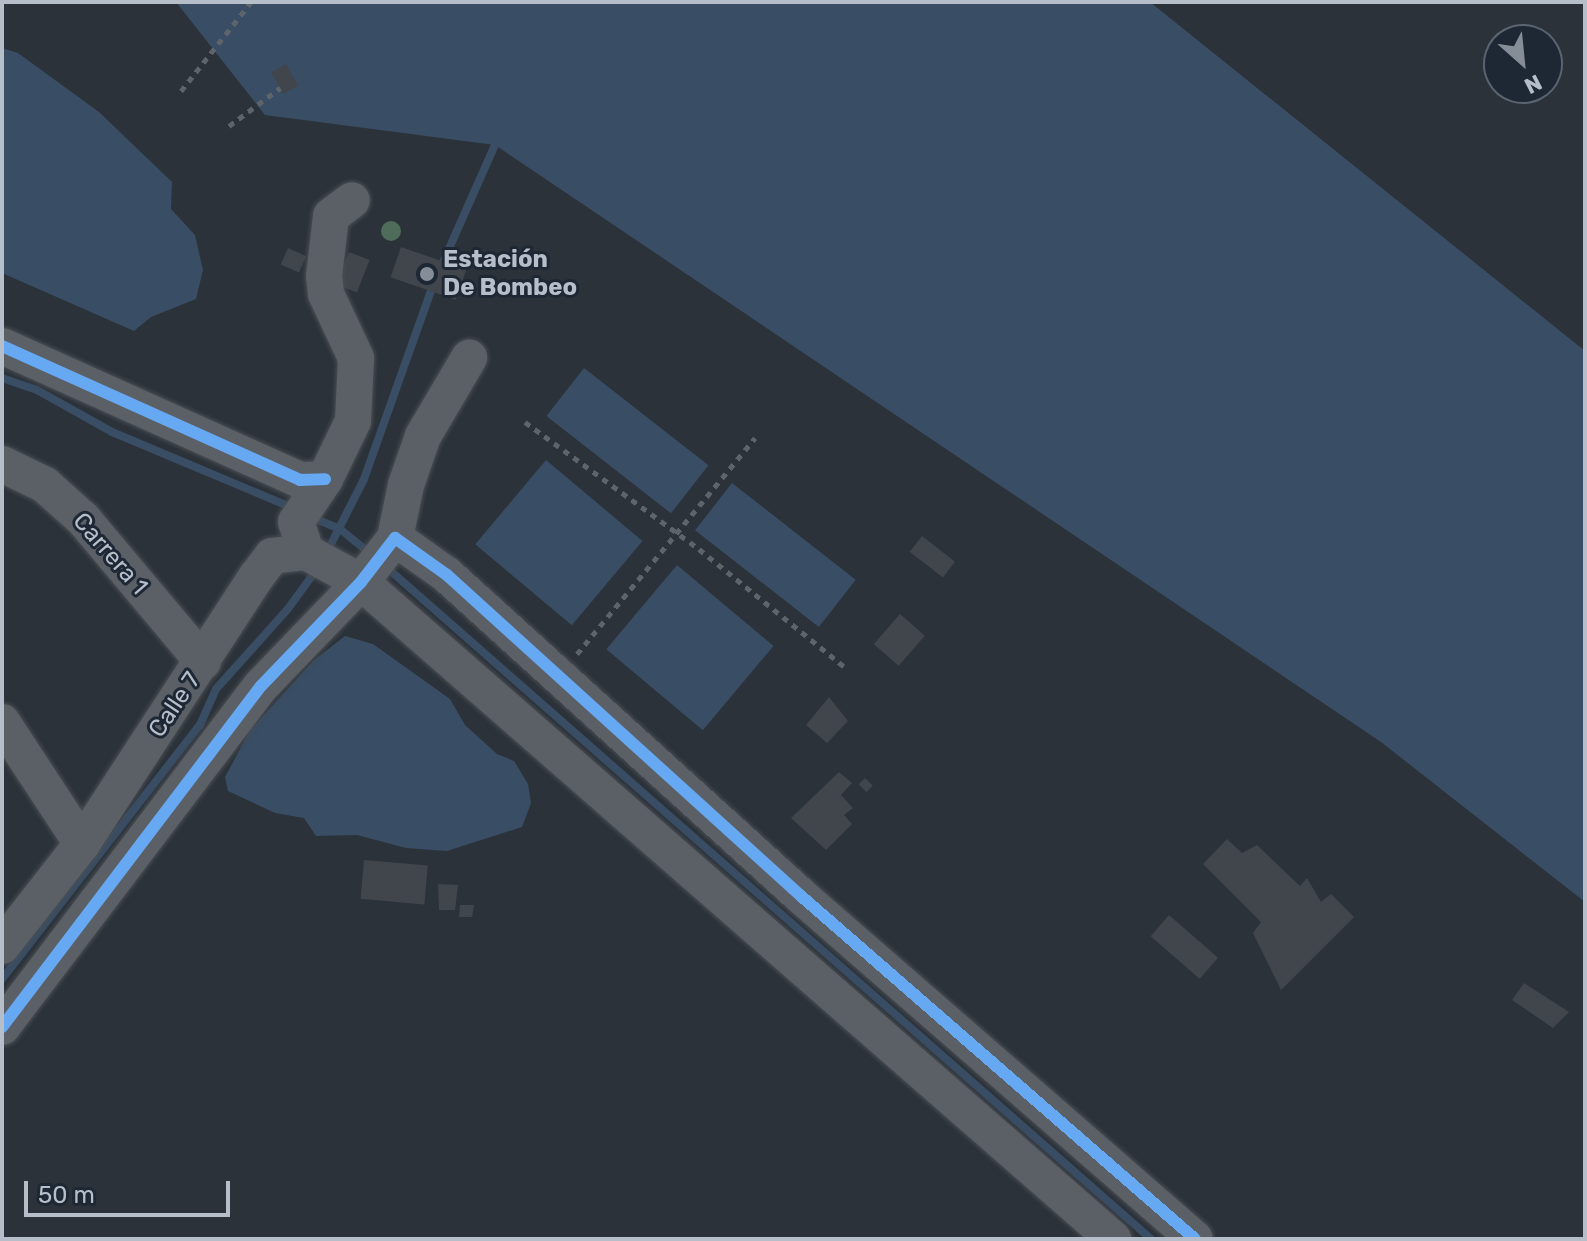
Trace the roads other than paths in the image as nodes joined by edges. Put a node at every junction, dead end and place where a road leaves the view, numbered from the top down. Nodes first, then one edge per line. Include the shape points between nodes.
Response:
1 (352, 200) dead end
2 (2, 346) edge
3 (469, 358) dead end
4 (2, 464) edge
5 (313, 524) junction
6 (395, 538) junction
7 (361, 582) junction
8 (203, 662) junction
9 (2, 722) edge
10 (82, 844) junction
11 (2, 946) edge
12 (2, 1027) edge
13 (1113, 1239) edge
14 (1195, 1239) edge

1 - 5 street via 331,216 324,276 326,294 356,358 353,421
2 - 5 street via 300,480
3 - 6 street via 423,436
4 - 8 street, Carrera 1 via 45,485 84,520
5 - 7 street
5 - 8 street, Calle 7 via 272,556
6 - 7 street
6 - 14 street via 447,575 801,896
7 - 12 street via 261,686
7 - 13 street
8 - 10 street, Calle 7
9 - 10 street
10 - 11 street, Calle 7

